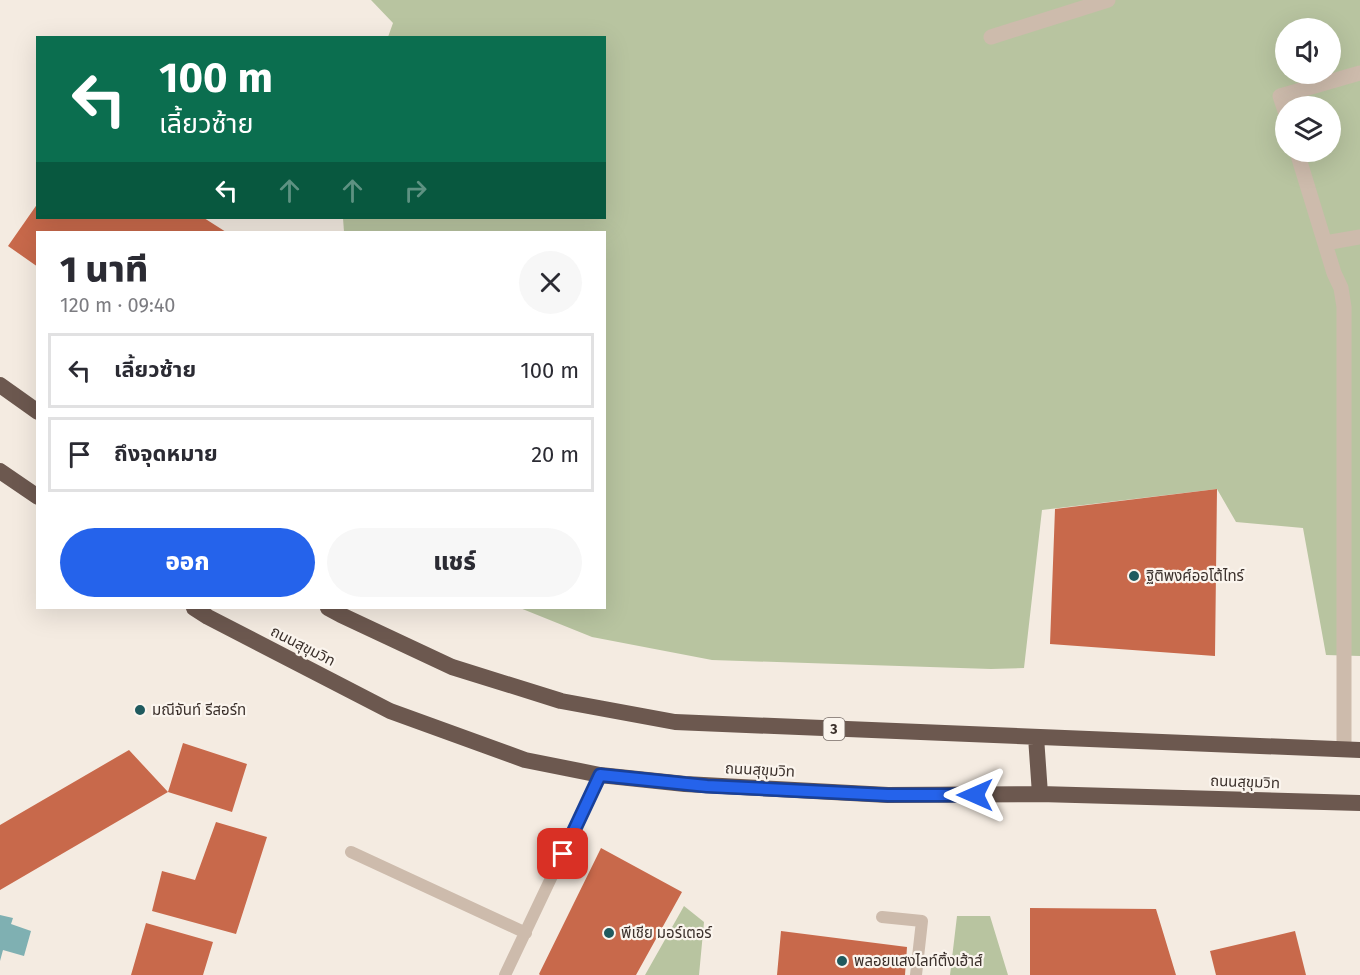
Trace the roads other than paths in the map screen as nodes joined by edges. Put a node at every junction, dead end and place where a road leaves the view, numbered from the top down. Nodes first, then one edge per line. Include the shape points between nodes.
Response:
1 (1108, 0) edge
2 (991, 37) dead end
3 (1360, 72) edge
4 (1280, 96) edge
5 (1300, 162) edge
6 (1360, 237) edge
7 (1325, 243) junction
8 (1, 386) edge
9 (36, 411) edge
10 (0, 471) edge
11 (36, 496) edge
12 (195, 609) edge
13 (330, 609) edge
14 (1036, 737) junction
15 (1352, 749) edge
16 (600, 775) junction
17 (1040, 794) junction
18 (1360, 803) edge
19 (351, 852) dead end
20 (882, 917) dead end
21 (526, 933) junction
22 (506, 975) edge
23 (916, 975) edge

1 - 2 street
3 - 4 street
5 - 7 street
6 - 7 street
7 - 15 street via 1344,307
8 - 9 highway
10 - 11 highway
12 - 16 highway, ถนนสุขุมวิท via 390,711 525,760
13 - 14 highway, 3 via 452,667 561,701 675,722
14 - 15 highway, 3
14 - 17 highway
16 - 17 highway, ถนนสุขุมวิท via 685,784 888,795
16 - 21 lane
17 - 18 highway, ถนนสุขุมวิท
19 - 21 lane
20 - 23 lane via 922,921
21 - 22 lane

